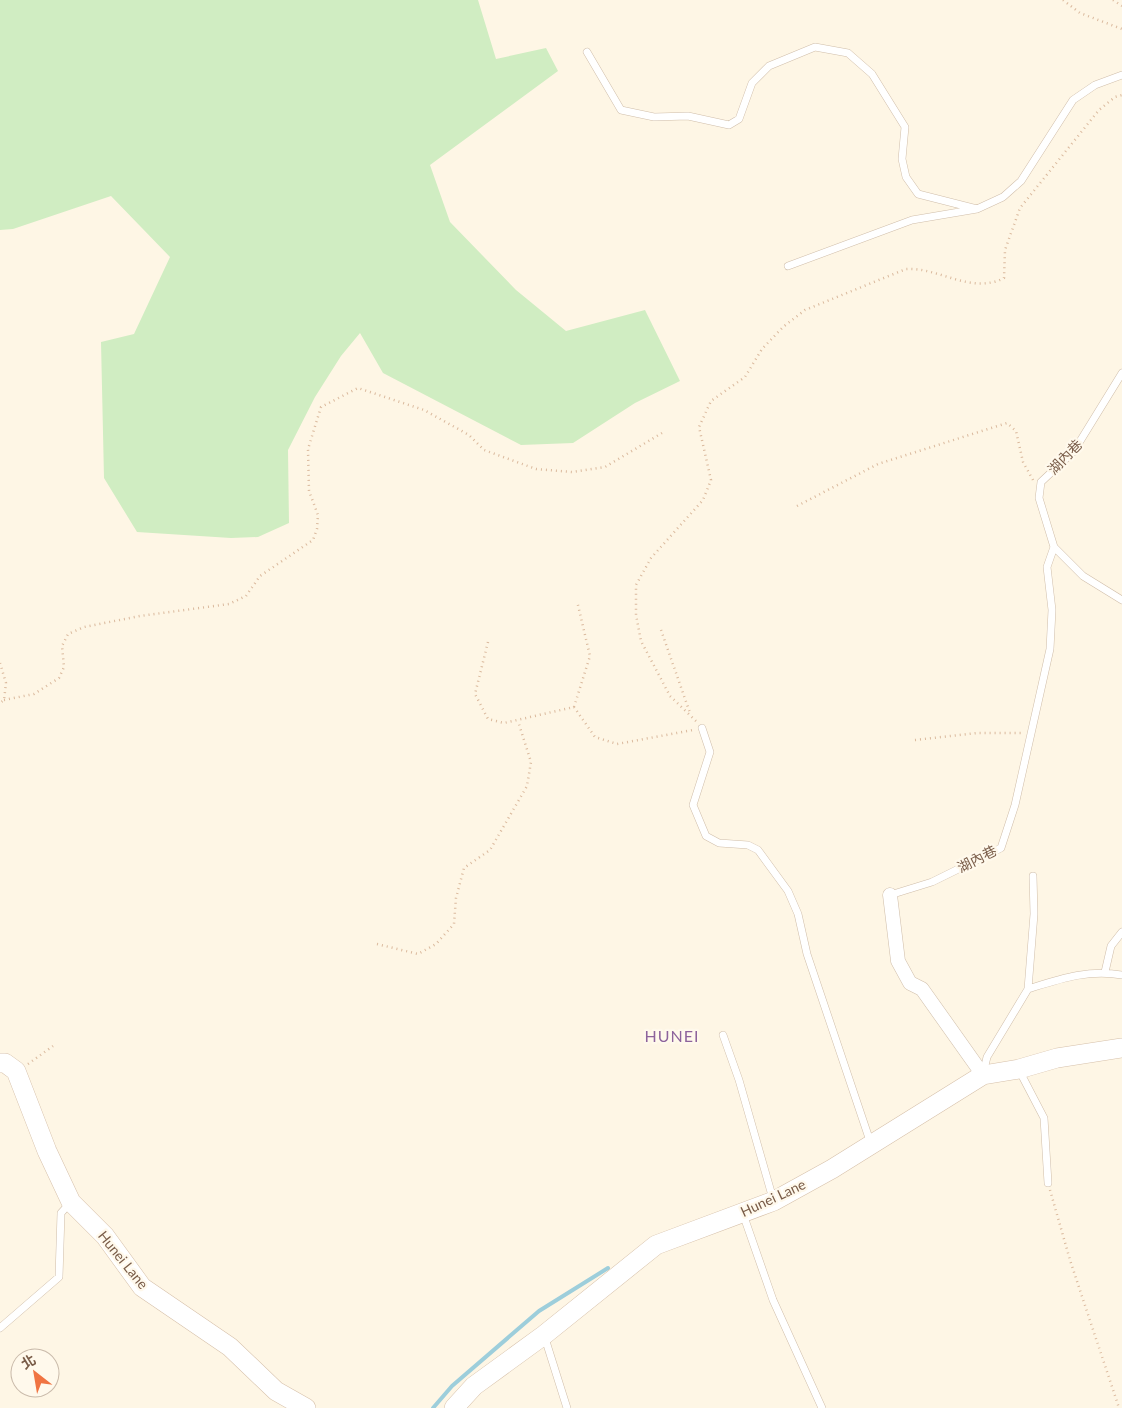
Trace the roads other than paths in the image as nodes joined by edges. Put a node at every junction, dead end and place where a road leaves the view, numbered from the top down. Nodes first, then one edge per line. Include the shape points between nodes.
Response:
1 (587, 52) dead end
2 (1122, 75) edge
3 (977, 209) junction
4 (788, 266) dead end
5 (1122, 373) edge
6 (1054, 547) junction
7 (1122, 600) edge
8 (702, 728) road end
9 (1033, 876) dead end
10 (890, 895) joint
11 (1122, 932) edge
12 (1105, 972) junction
13 (1122, 975) edge
14 (1028, 989) junction
15 (723, 1035) dead end
16 (1122, 1048) edge
17 (8, 1067) edge
18 (1019, 1069) junction
19 (983, 1074) junction
20 (871, 1144) junction
21 (1048, 1183) road end
22 (774, 1201) junction
23 (71, 1202) junction
24 (742, 1213) junction
25 (0, 1328) edge
26 (544, 1335) junction
27 (306, 1408) edge
28 (454, 1408) edge
29 (567, 1408) edge
30 (822, 1408) edge

1 - 3 lane via 621,110 654,117 688,116 729,125 739,119 752,83 769,66 815,47 848,52 872,74 905,127 902,159 906,177 918,194
2 - 3 lane via 1095,85 1073,100 1021,181 1002,197
3 - 4 lane via 912,220
5 - 6 lane, 湖內巷 via 1074,451 1041,482 1044,519
6 - 7 lane via 1083,576
6 - 10 lane, 湖內巷 via 1047,568 1052,610 1050,649 1015,805 1002,848 932,882
8 - 20 lane via 710,752 694,804 706,836 719,843 748,845 758,850 788,892 798,914 807,954
9 - 14 lane via 1034,914
10 - 19 street, 湖內巷 via 898,961 910,983 922,989
11 - 12 lane via 1111,946
12 - 13 lane
12 - 14 lane via 1076,974
14 - 19 lane via 987,1057
15 - 22 lane
16 - 18 street, Hunei Lane via 1057,1058
17 - 23 street, Hunei Lane
18 - 19 street, Hunei Lane
18 - 21 lane via 1044,1118
19 - 20 street, Hunei Lane
20 - 22 street, Hunei Lane
22 - 24 street, Hunei Lane
23 - 25 lane via 61,1213 59,1277
23 - 27 street, Hunei Lane via 105,1236 142,1287 230,1347 276,1391
24 - 26 street, Hunei Lane via 656,1245
24 - 30 lane via 773,1300
26 - 28 street, Hunei Lane via 474,1386
26 - 29 lane

